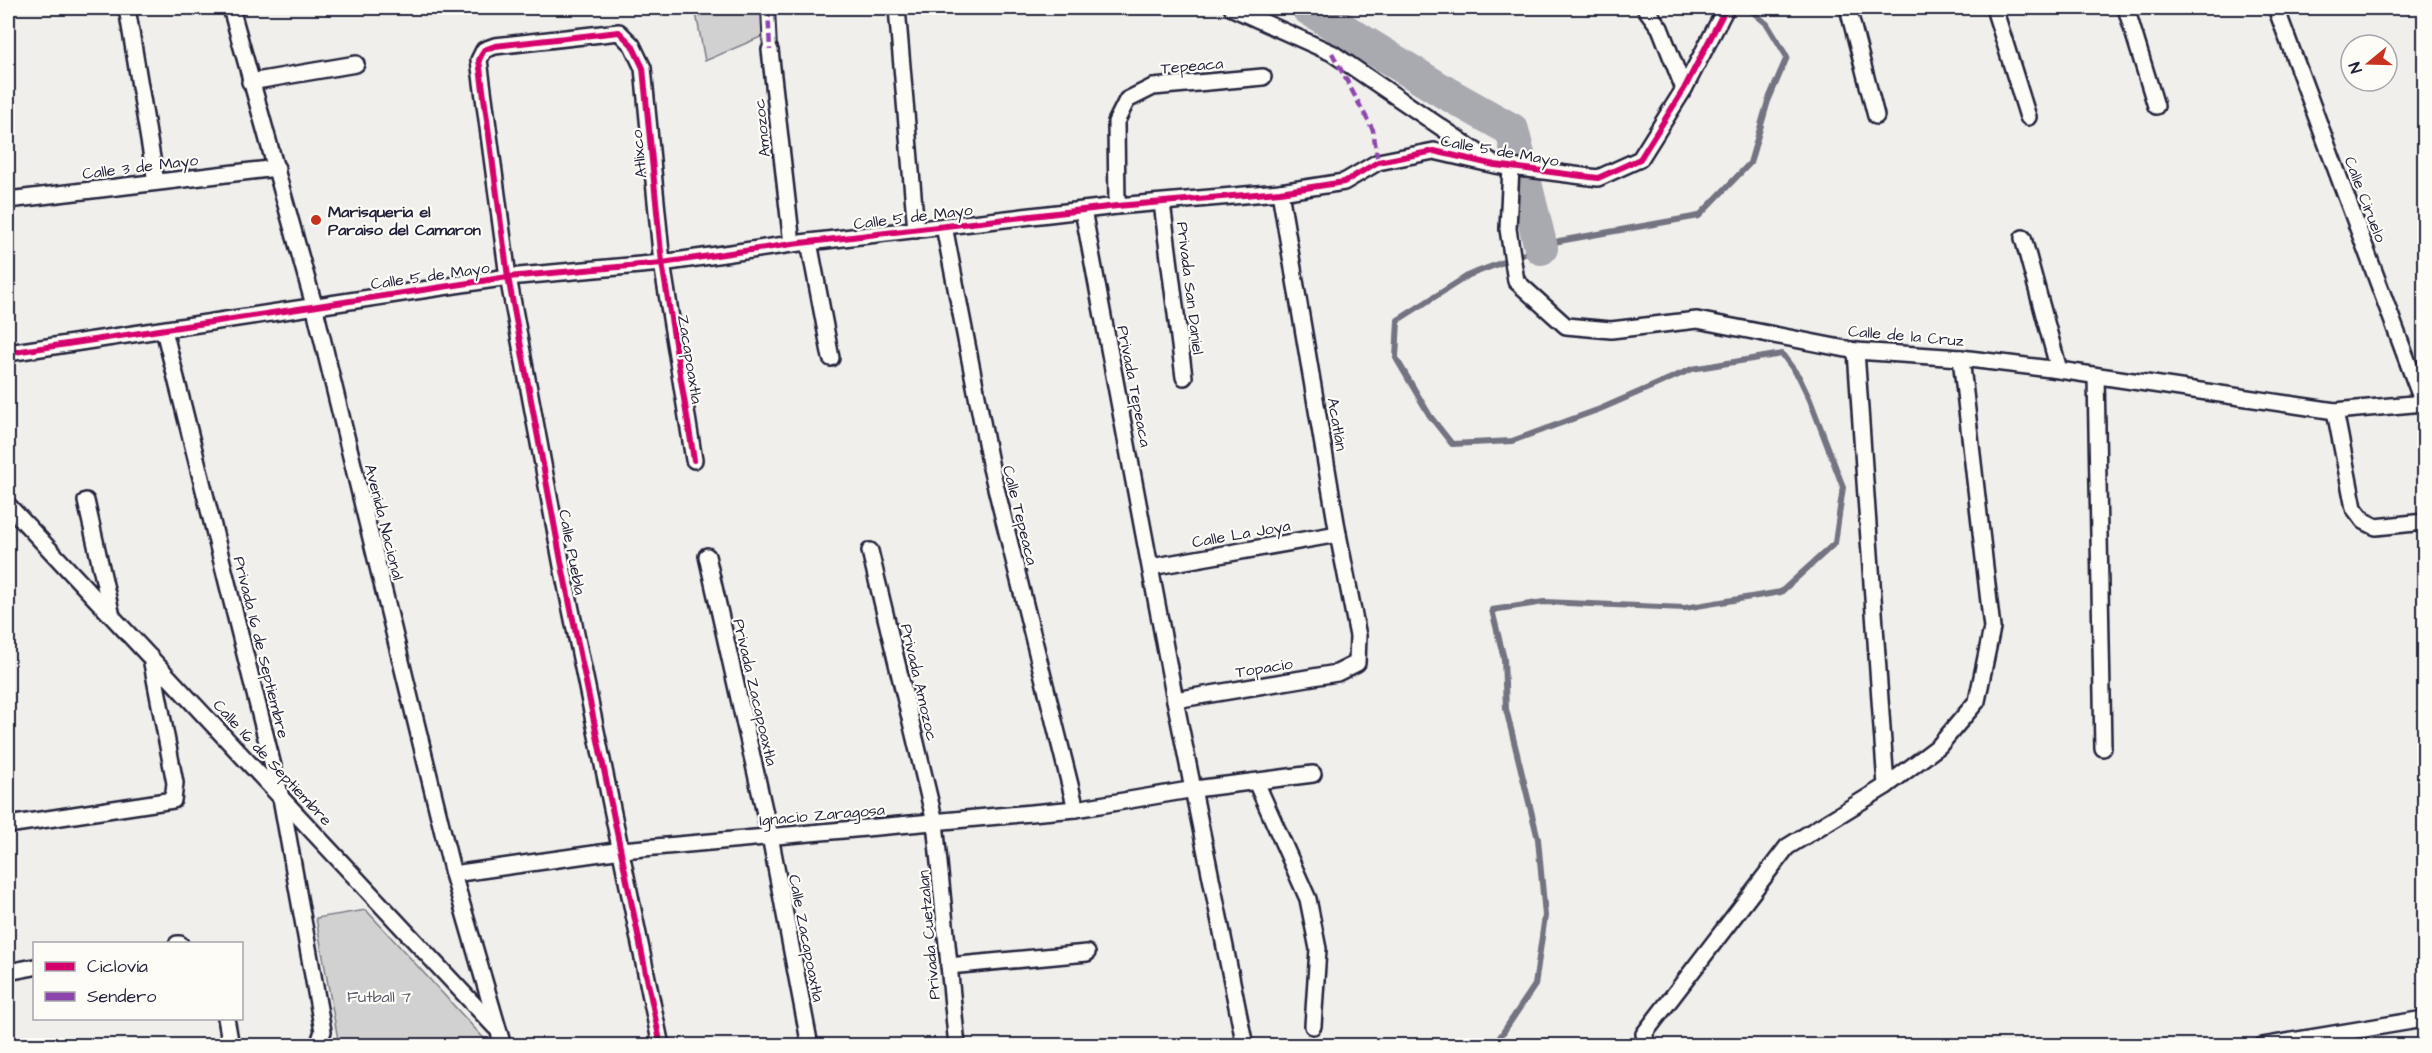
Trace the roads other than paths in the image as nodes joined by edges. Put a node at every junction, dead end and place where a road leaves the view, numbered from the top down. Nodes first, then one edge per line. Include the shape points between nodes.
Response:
1 (127, 8) edge
2 (231, 8) edge
3 (768, 8) edge
4 (897, 8) edge
5 (1232, 8) edge
6 (1645, 8) edge
7 (1726, 8) edge
8 (1848, 8) edge
9 (1994, 8) edge
10 (2126, 8) edge
11 (2276, 8) edge
12 (770, 50) joint
13 (479, 60) joint
14 (356, 64) dead end
15 (1263, 77) dead end
16 (250, 82) junction
17 (1684, 90) junction
18 (2156, 106) dead end
19 (1876, 116) dead end
20 (2028, 117) dead end
21 (1495, 165) junction
22 (1512, 167) junction
23 (277, 168) junction
24 (156, 182) junction
25 (1280, 192) junction
26 (8, 200) edge
27 (1162, 202) junction
28 (1117, 206) junction
29 (1083, 210) junction
30 (944, 226) junction
31 (916, 230) junction
32 (2023, 238) dead end
33 (809, 242) junction
34 (792, 244) junction
35 (662, 263) junction
36 (508, 277) junction
37 (314, 305) junction
38 (164, 330) junction
39 (1856, 351) junction
40 (8, 353) edge
41 (831, 358) dead end
42 (1961, 358) junction
43 (2059, 370) junction
44 (2096, 376) junction
45 (1184, 377) dead end
46 (2424, 403) edge
47 (2335, 411) junction
48 (694, 460) dead end
49 (86, 501) dead end
50 (8, 505) edge
51 (2424, 522) edge
52 (1338, 534) junction
53 (870, 551) dead end
54 (707, 556) dead end
55 (1151, 567) junction
56 (112, 616) junction
57 (152, 658) junction
58 (1357, 663) joint
59 (1175, 700) junction
60 (2103, 748) dead end
61 (1313, 774) dead end
62 (1256, 782) junction
63 (1887, 786) junction
64 (1195, 789) junction
65 (281, 798) junction
66 (1076, 809) junction
67 (935, 822) junction
68 (8, 825) edge
69 (770, 836) junction
70 (622, 850) junction
71 (453, 874) junction
72 (1087, 953) dead end
73 (949, 966) junction
74 (33, 968) edge
75 (8, 972) edge
76 (2424, 1019) edge
77 (226, 1020) edge
78 (1313, 1026) dead end
79 (501, 1038) edge
80 (2286, 1044) edge
81 (231, 1046) edge
82 (318, 1046) edge
83 (510, 1046) edge
84 (661, 1046) edge
85 (810, 1046) edge
86 (957, 1046) edge
87 (1245, 1046) edge
88 (1648, 1046) edge
89 (2262, 1046) edge

1 - 24 street
2 - 16 street, Avenida Nacional
3 - 12 street, Amozoc
4 - 31 street
5 - 21 street via 1332,53
6 - 17 street via 1660,28
7 - 17 street, Calle 5 de Mayo
8 - 19 street
9 - 20 street
10 - 18 street
11 - 46 street, Calle Ciruelo
12 - 34 street, Amozoc
13 - 35 street, Atlixco via 484,50 495,46 619,32 632,45 643,68
13 - 36 street, Calle Puebla
14 - 16 street
15 - 28 street, Tepeaca via 1153,87 1127,100 1116,122
16 - 23 street, Avenida Nacional
17 - 22 street, Calle 5 de Mayo via 1640,159 1598,178
21 - 22 street, Calle 5 de Mayo
21 - 25 street, Calle 5 de Mayo via 1434,151 1378,162 1344,182
22 - 39 street, Calle de la Cruz via 1508,229 1516,281 1566,326 1611,330 1697,320
23 - 24 street, Calle 3 de Mayo
23 - 37 street, Avenida Nacional
24 - 26 street, Calle 3 de Mayo
25 - 27 street, Calle 5 de Mayo
25 - 52 street, Acatlán
27 - 28 street, Calle 5 de Mayo
27 - 45 street, Privada San Daniel
28 - 29 street, Calle 5 de Mayo
29 - 30 street, Calle 5 de Mayo
29 - 55 street, Privada Tepeaca
30 - 31 street, Calle 5 de Mayo
30 - 66 street, Calle Tepeaca via 991,468
31 - 33 street, Calle 5 de Mayo
32 - 43 street
33 - 34 street, Calle 5 de Mayo
33 - 41 street
34 - 35 street, Calle 5 de Mayo
35 - 36 street, Calle 5 de Mayo
35 - 48 street, Zacapoaxtla
36 - 37 street, Calle 5 de Mayo
36 - 70 street, Calle Puebla via 562,566
37 - 38 street, Calle 5 de Mayo
37 - 71 street, Avenida Nacional
38 - 40 street, Calle 5 de Mayo
38 - 65 street, Privada 16 de Septiembre
39 - 42 street, Calle de la Cruz
39 - 63 street
42 - 43 street, Calle de la Cruz
42 - 63 street via 1992,628 1977,700 1940,746
43 - 44 street, Calle de la Cruz
44 - 47 street, Calle de la Cruz
44 - 60 street
46 - 47 street, Calle de la Cruz
47 - 51 street via 2354,508 2364,521 2376,527
49 - 56 street
50 - 56 street, Calle 16 de Septiembre
52 - 55 street, Calle La Joya
52 - 58 street, Acatlán via 1358,636
53 - 67 street, Privada Amozoc
54 - 69 street, Privada Zacapoaxtla
55 - 59 street
56 - 57 street, Calle 16 de Septiembre
57 - 65 street, Calle 16 de Septiembre
57 - 68 street via 175,783 173,800
58 - 59 street, Topacio via 1336,673
59 - 64 street
61 - 62 street, Ignacio Zaragosa
62 - 64 street, Ignacio Zaragosa
62 - 78 street via 1308,899 1318,949
63 - 88 street via 1786,847 1644,1034
64 - 66 street, Ignacio Zaragosa
64 - 87 street
65 - 79 street, Calle 16 de Septiembre
65 - 82 street, Privada 16 de Septiembre via 323,1030
66 - 67 street, Ignacio Zaragosa
67 - 69 street, Ignacio Zaragosa
67 - 73 street, Privada Cuetzalan
69 - 70 street, Ignacio Zaragosa
69 - 85 street, Calle Zacapoaxtla
70 - 71 street, Ignacio Zaragosa
70 - 84 street, Calle Puebla
71 - 79 street, Avenida Nacional
72 - 73 street
73 - 86 street, Privada Cuetzalan
74 - 75 street
76 - 80 street
77 - 81 street
79 - 83 street, Calle 16 de Septiembre
80 - 89 street

